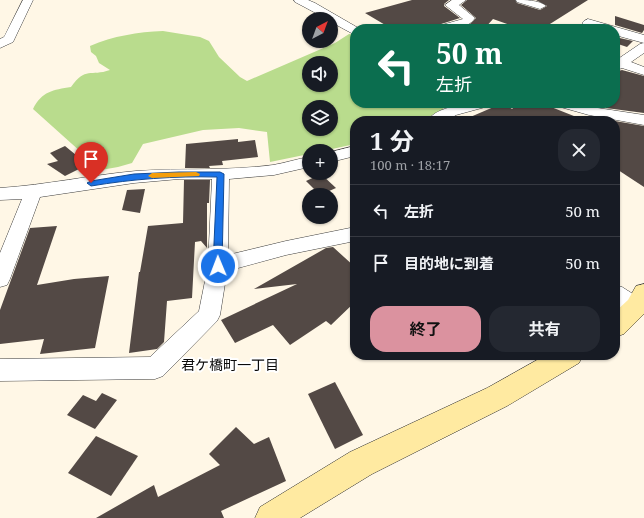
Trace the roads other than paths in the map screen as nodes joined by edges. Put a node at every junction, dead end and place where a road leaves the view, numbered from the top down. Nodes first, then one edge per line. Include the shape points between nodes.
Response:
1 (28, 0) edge
2 (299, 0) edge
3 (461, 0) edge
4 (521, 0) edge
5 (540, 6) dead end
6 (588, 23) dead end
7 (456, 24) edge
8 (592, 24) edge
9 (350, 28) edge
10 (620, 32) edge
11 (644, 39) edge
12 (0, 44) edge
13 (644, 47) edge
14 (620, 64) edge
15 (620, 65) edge
16 (644, 71) edge
17 (466, 108) edge
18 (571, 108) edge
19 (444, 116) edge
20 (585, 116) edge
21 (620, 118) edge
22 (644, 120) edge
23 (350, 153) edge
24 (338, 156) edge
25 (302, 164) edge
26 (220, 174) junction
27 (34, 192) junction
28 (0, 194) edge
29 (350, 235) edge
30 (218, 266) junction
31 (0, 279) edge
32 (620, 294) edge
33 (640, 300) edge
34 (620, 322) edge
35 (561, 360) edge
36 (0, 370) edge
37 (271, 518) edge

1 - 12 street via 9,39
2 - 9 street
3 - 7 street via 451,5 469,18
4 - 5 street
6 - 8 street
10 - 11 street
13 - 14 street
15 - 16 street
17 - 19 street
18 - 20 street
21 - 22 street
23 - 24 street
25 - 26 street via 274,170
26 - 27 street via 134,177
26 - 30 street
27 - 28 street
27 - 31 street
29 - 30 street
30 - 36 street via 209,315 155,368
32 - 33 street
33 - 34 street
35 - 37 street via 497,397 361,463

